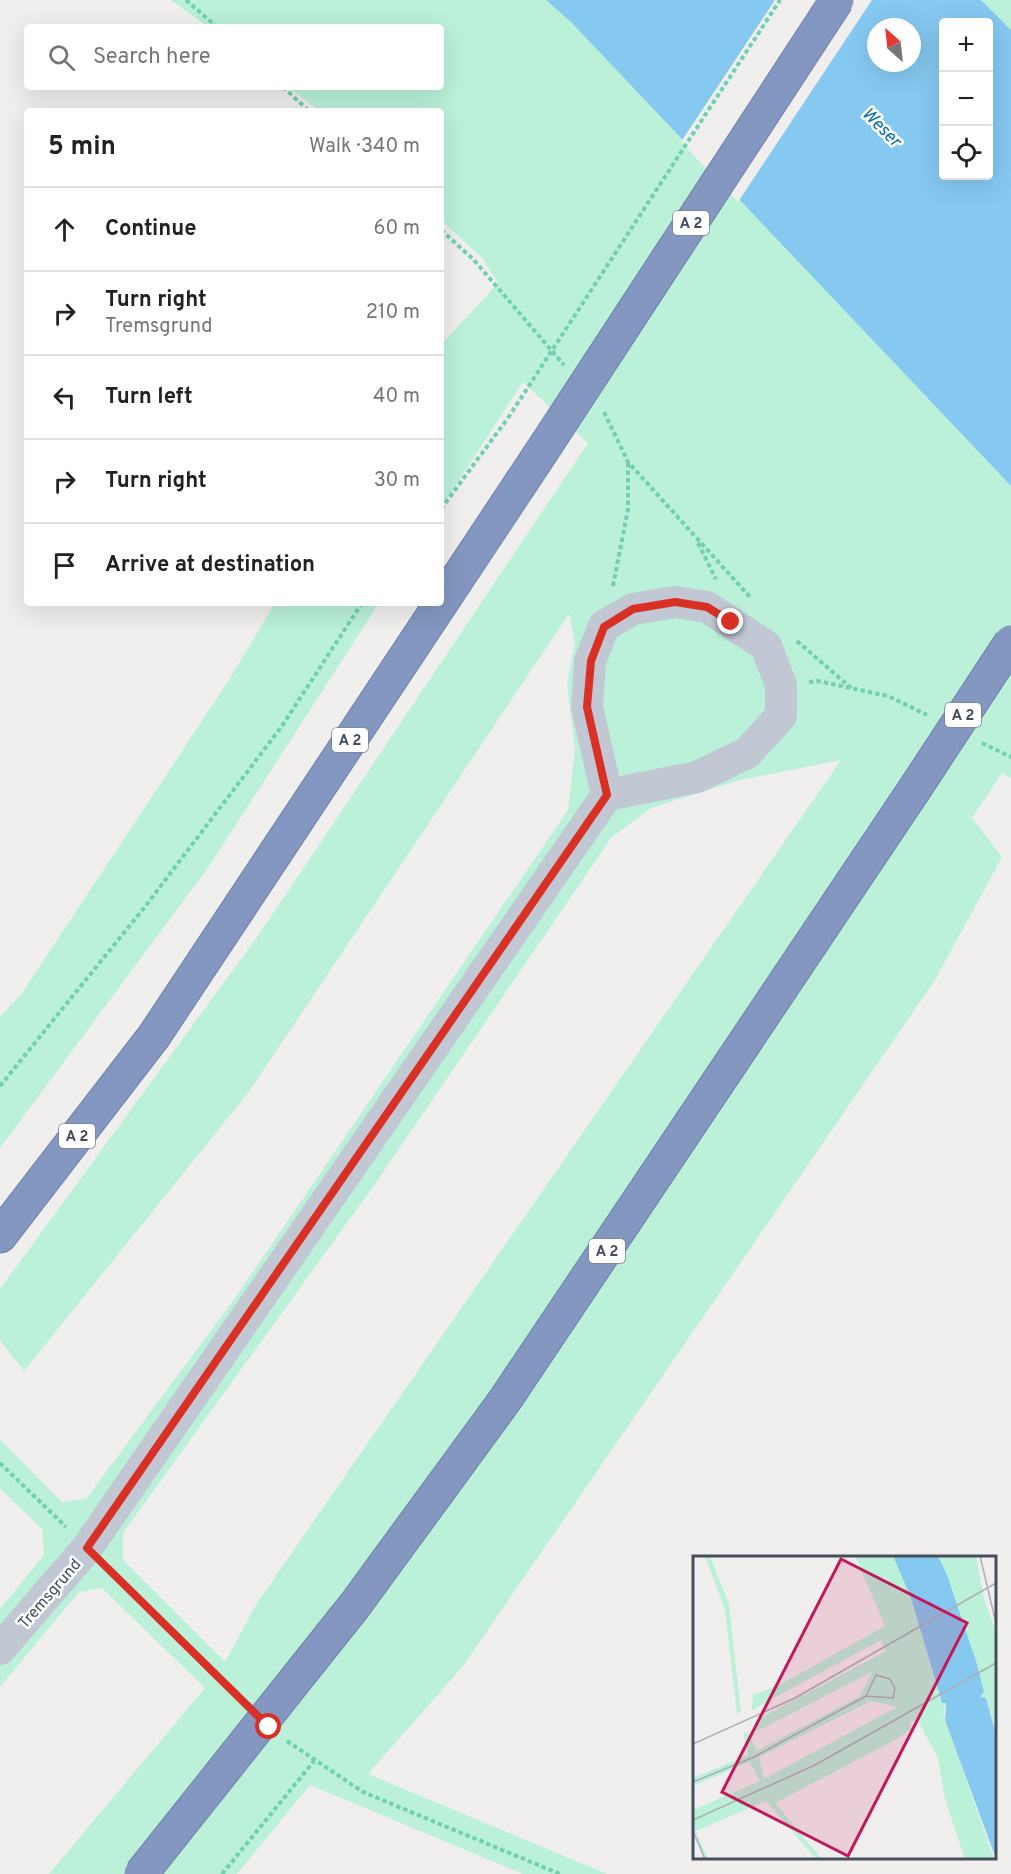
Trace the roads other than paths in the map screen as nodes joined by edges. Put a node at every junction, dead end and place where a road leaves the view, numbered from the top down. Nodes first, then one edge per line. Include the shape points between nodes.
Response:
1 (837, 0) edge
2 (444, 599) edge
3 (439, 606) edge
4 (1011, 642) edge
5 (607, 795) junction
6 (0, 1236) edge
7 (0, 1649) edge
8 (141, 1874) edge

1 - 2 highway, A 2, bridge
3 - 6 highway, A 2, bridge via 154,1036
4 - 8 highway, A 2, bridge via 505,1400 355,1605
5 - 5 street via 587,707 591,661 604,627 633,609 675,602 707,607 766,646 781,685 781,716 747,753 697,777
5 - 7 street, Tremsgrund via 87,1548

